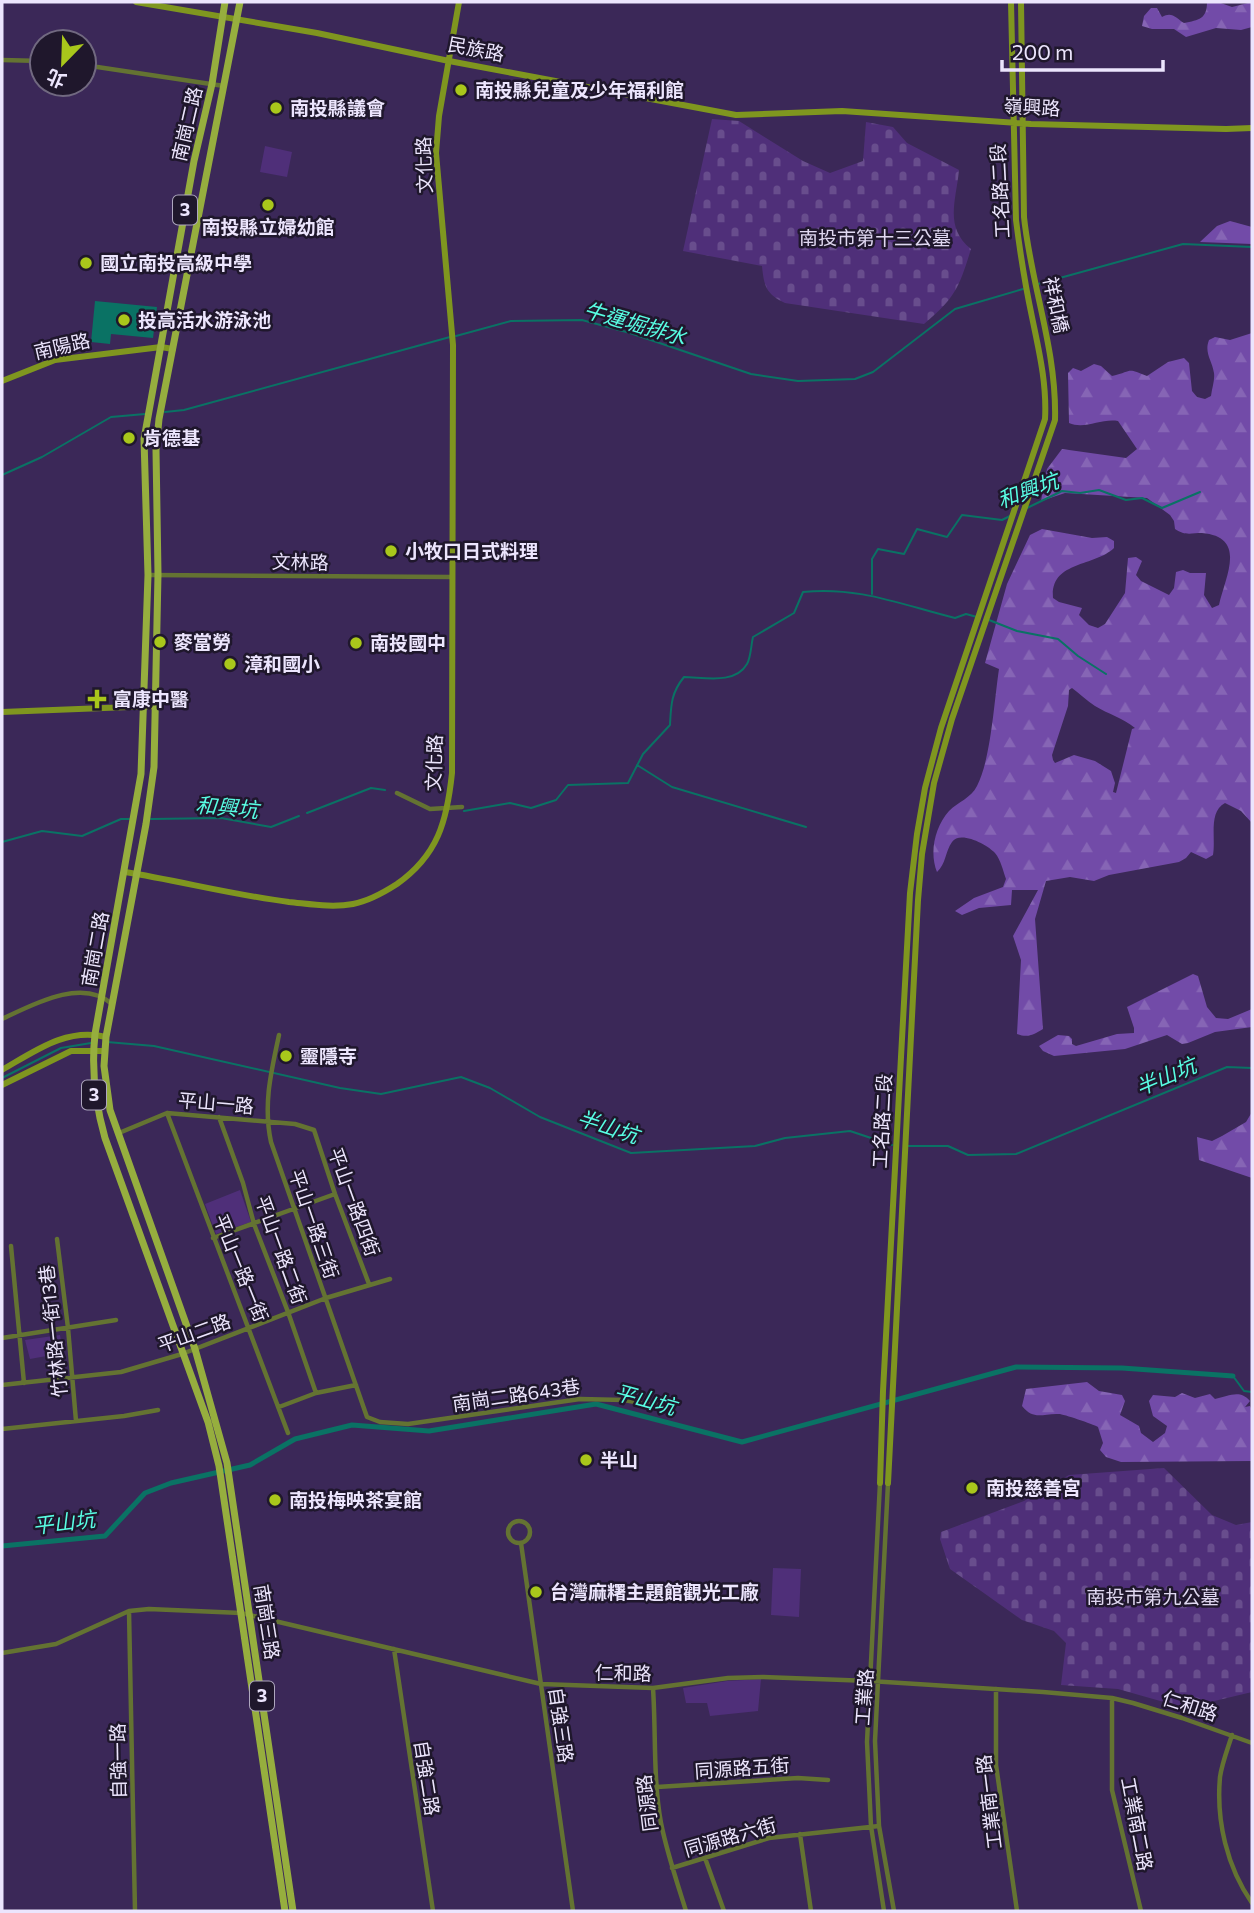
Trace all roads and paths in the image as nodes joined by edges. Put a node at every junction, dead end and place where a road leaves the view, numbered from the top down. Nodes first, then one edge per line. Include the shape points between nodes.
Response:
1 (136, 2) edge
2 (225, 2) edge
3 (240, 2) edge
4 (459, 2) edge
5 (1011, 2) edge
6 (1021, 2) edge
7 (223, 16) junction
8 (237, 19) junction
9 (2, 60) edge
10 (28, 61) edge
11 (449, 61) junction
12 (98, 67) edge
13 (212, 84) junction
14 (225, 86) junction
15 (810, 112) joint
16 (1013, 122) junction
17 (1023, 123) junction
18 (1252, 128) edge
19 (1027, 249) joint
20 (1020, 253) joint
21 (161, 347) junction
22 (173, 349) junction
23 (2, 381) edge
24 (148, 575) junction
25 (158, 575) junction
26 (452, 577) junction
27 (155, 706) junction
28 (145, 707) junction
29 (2, 712) edge
30 (397, 793) dead end
31 (462, 807) dead end
32 (447, 808) junction
33 (920, 834) junction
34 (918, 854) junction
35 (125, 873) junction
36 (136, 874) junction
37 (102, 995) junction
38 (113, 1005) junction
39 (2, 1019) edge
40 (94, 1034) junction
41 (279, 1035) dead end
42 (106, 1037) junction
43 (93, 1050) junction
44 (105, 1051) junction
45 (2, 1069) edge
46 (2, 1085) edge
47 (167, 1113) junction
48 (219, 1118) junction
49 (266, 1122) junction
50 (314, 1130) joint
51 (118, 1133) junction
52 (335, 1194) junction
53 (294, 1210) junction
54 (254, 1224) junction
55 (57, 1238) dead end
56 (213, 1238) junction
57 (11, 1246) dead end
58 (390, 1279) dead end
59 (369, 1284) junction
60 (326, 1298) junction
61 (288, 1312) junction
62 (116, 1320) dead end
63 (250, 1327) junction
64 (68, 1328) junction
65 (20, 1335) junction
66 (2, 1338) edge
67 (195, 1349) junction
68 (182, 1354) junction
69 (72, 1377) junction
70 (24, 1383) junction
71 (2, 1385) edge
72 (356, 1385) junction
73 (316, 1393) junction
74 (279, 1408) junction
75 (669, 1408) dead end
76 (158, 1410) dead end
77 (367, 1417) joint
78 (76, 1421) junction
79 (2, 1429) edge
80 (288, 1433) dead end
81 (223, 1464) junction
82 (884, 1483) junction
83 (521, 1543) junction
84 (129, 1611) junction
85 (246, 1614) junction
86 (394, 1648) junction
87 (2, 1653) edge
88 (870, 1681) junction
89 (879, 1682) junction
90 (541, 1684) junction
91 (653, 1688) junction
92 (996, 1689) junction
93 (1112, 1699) junction
94 (1232, 1735) junction
95 (1252, 1744) edge
96 (828, 1780) dead end
97 (657, 1787) junction
98 (871, 1826) junction
99 (879, 1826) junction
100 (800, 1834) junction
101 (705, 1858) junction
102 (672, 1868) junction
103 (1252, 1903) edge
104 (135, 1911) edge
105 (285, 1911) edge
106 (293, 1911) edge
107 (433, 1911) edge
108 (573, 1911) edge
109 (686, 1911) edge
110 (724, 1911) edge
111 (811, 1911) edge
112 (884, 1911) edge
113 (894, 1911) edge
114 (1017, 1911) edge
115 (1141, 1911) edge

1 - 7 main road, 民族路
2 - 7 main road, 3
3 - 8 main road, 3
4 - 11 main road, 文化路
5 - 16 main road, 工名路二段
6 - 17 main road, 工名路二段
7 - 8 main road, 民族路
7 - 13 main road, 南崗二路 / 3
8 - 11 main road, 民族路
8 - 14 main road, 南崗二路 / 3
9 - 10 street
11 - 15 main road, 民族路 via 718,113
11 - 26 main road, 文化路 via 436,153 453,345
12 - 13 street
13 - 14 street
13 - 21 main road, 南崗二路 / 3
14 - 22 main road, 南崗二路 / 3
15 - 16 main road, 嶺興路
16 - 17 main road, 嶺興路
16 - 20 main road, 工名路二段
17 - 18 main road, 嶺興路
17 - 19 main road, 工名路二段
19 - 33 main road, 祥和橋 via 1052,368 1055,419 952,719
20 - 33 main road, 祥和橋 via 1043,371 1045,419 941,728 925,788
21 - 22 main road, 南陽路
21 - 23 main road, 南陽路 via 55,360
21 - 24 main road, 南崗二路 / 3 via 143,456
22 - 25 main road, 南崗二路 / 3 via 156,450
24 - 25 street, 文林路
24 - 28 main road, 南崗二路 / 3
25 - 26 street, 文林路
25 - 27 main road, 南崗二路 / 3
26 - 32 main road, 文化路 via 452,773
27 - 28 main road
27 - 36 main road, 南崗二路 / 3 via 154,767
28 - 29 main road
28 - 35 main road, 南崗二路 / 3 via 141,774
30 - 32 street via 430,809
31 - 32 street
32 - 36 main road, 文化路 via 431,852 419,867 382,893 353,904 264,899
33 - 34 main road
34 - 82 main road, 工名路二段
34 - 82 main road, 工名路二段 via 883,1391
35 - 36 main road, 文化路
35 - 37 main road, 南崗二路 / 3
36 - 38 main road, 南崗二路 / 3
37 - 38 street
37 - 39 street via 52,998
37 - 40 main road, 南崗二路 / 3
38 - 42 main road, 南崗二路 / 3
40 - 42 main road
40 - 43 main road, 南崗二路 / 3
40 - 45 main road via 53,1041
41 - 49 street, 平山一路三街
42 - 44 main road, 南崗二路 / 3
43 - 44 main road
43 - 46 main road via 71,1051
43 - 68 main road, 南崗二路 / 3 via 93,1088 105,1138
44 - 51 main road, 南崗二路 / 3 via 106,1089
47 - 48 street, 平山一路
47 - 51 street, 平山一路
47 - 56 street, 平山一路一街
48 - 49 street, 平山一路
48 - 54 street, 平山一路二街
49 - 50 street, 平山一路
49 - 53 street, 平山一路三街
50 - 52 street, 平山一路四街
51 - 67 main road, 南崗二路 / 3
52 - 53 street
52 - 59 street, 平山一路四街
53 - 54 street
53 - 60 street, 平山一路三街
54 - 56 street
54 - 61 street, 平山一路二街
55 - 64 street, 竹林路一街13巷
56 - 63 street, 平山一路一街
57 - 65 street
58 - 59 street, 平山二路
59 - 60 street, 平山二路
60 - 61 street, 平山二路
60 - 72 street, 平山一路三街
61 - 63 street, 平山二路
61 - 73 street, 平山一路二街
62 - 64 street
63 - 67 street, 平山二路
63 - 74 street, 平山一路一街
64 - 65 street
64 - 69 street, 竹林路一街13巷
65 - 66 street
65 - 70 street
67 - 68 street, 平山二路
67 - 81 main road, 南崗二路 / 3
68 - 69 street, 平山二路 via 121,1372
68 - 81 main road, 南崗二路 / 3
69 - 70 street, 平山二路
69 - 78 street, 竹林路一街13巷
70 - 71 street, 平山二路
72 - 73 street
72 - 77 street, 平山一路三街
73 - 74 street
74 - 80 street, 平山一路一街
75 - 77 street, 南崗二路643巷 via 580,1399 408,1424
76 - 78 street
78 - 79 street
81 - 85 main road, 南崗三路 / 3
82 - 88 street, 工業路
82 - 89 street, 工業路
83 - 83 street via 530,1533 527,1523 517,1520 509,1526 508,1536
83 - 90 street, 自強三路
84 - 85 street, 仁和路
84 - 87 street, 仁和路 via 56,1644
84 - 104 street, 自強一路
85 - 86 street, 仁和路
85 - 105 main road, 南崗三路 / 3
85 - 106 main road, 南崗三路 / 3
86 - 90 street, 仁和路
86 - 107 street, 自強二路
88 - 89 street, 仁和路
88 - 91 street, 仁和路 via 728,1678
88 - 98 street, 工業路
89 - 92 street, 仁和路
89 - 99 street, 工業路 via 875,1741
90 - 91 street, 仁和路
90 - 108 street, 自強三路
91 - 97 street, 同源路
92 - 93 street, 仁和路
92 - 114 street, 工業南一路 via 996,1765
93 - 94 street, 仁和路
93 - 115 street, 工業南二路 via 1112,1790
94 - 95 street, 仁和路
94 - 103 street via 1220,1775 1223,1831 1238,1882
96 - 97 street, 同源路五街
97 - 102 street, 同源路
98 - 99 street, 同源路六街
98 - 100 street, 同源路六街
98 - 112 street, 工業路
99 - 113 street, 工業路
100 - 101 street, 同源路六街 via 769,1838
100 - 111 street
101 - 102 street, 同源路六街
101 - 110 street
102 - 109 street, 同源路

